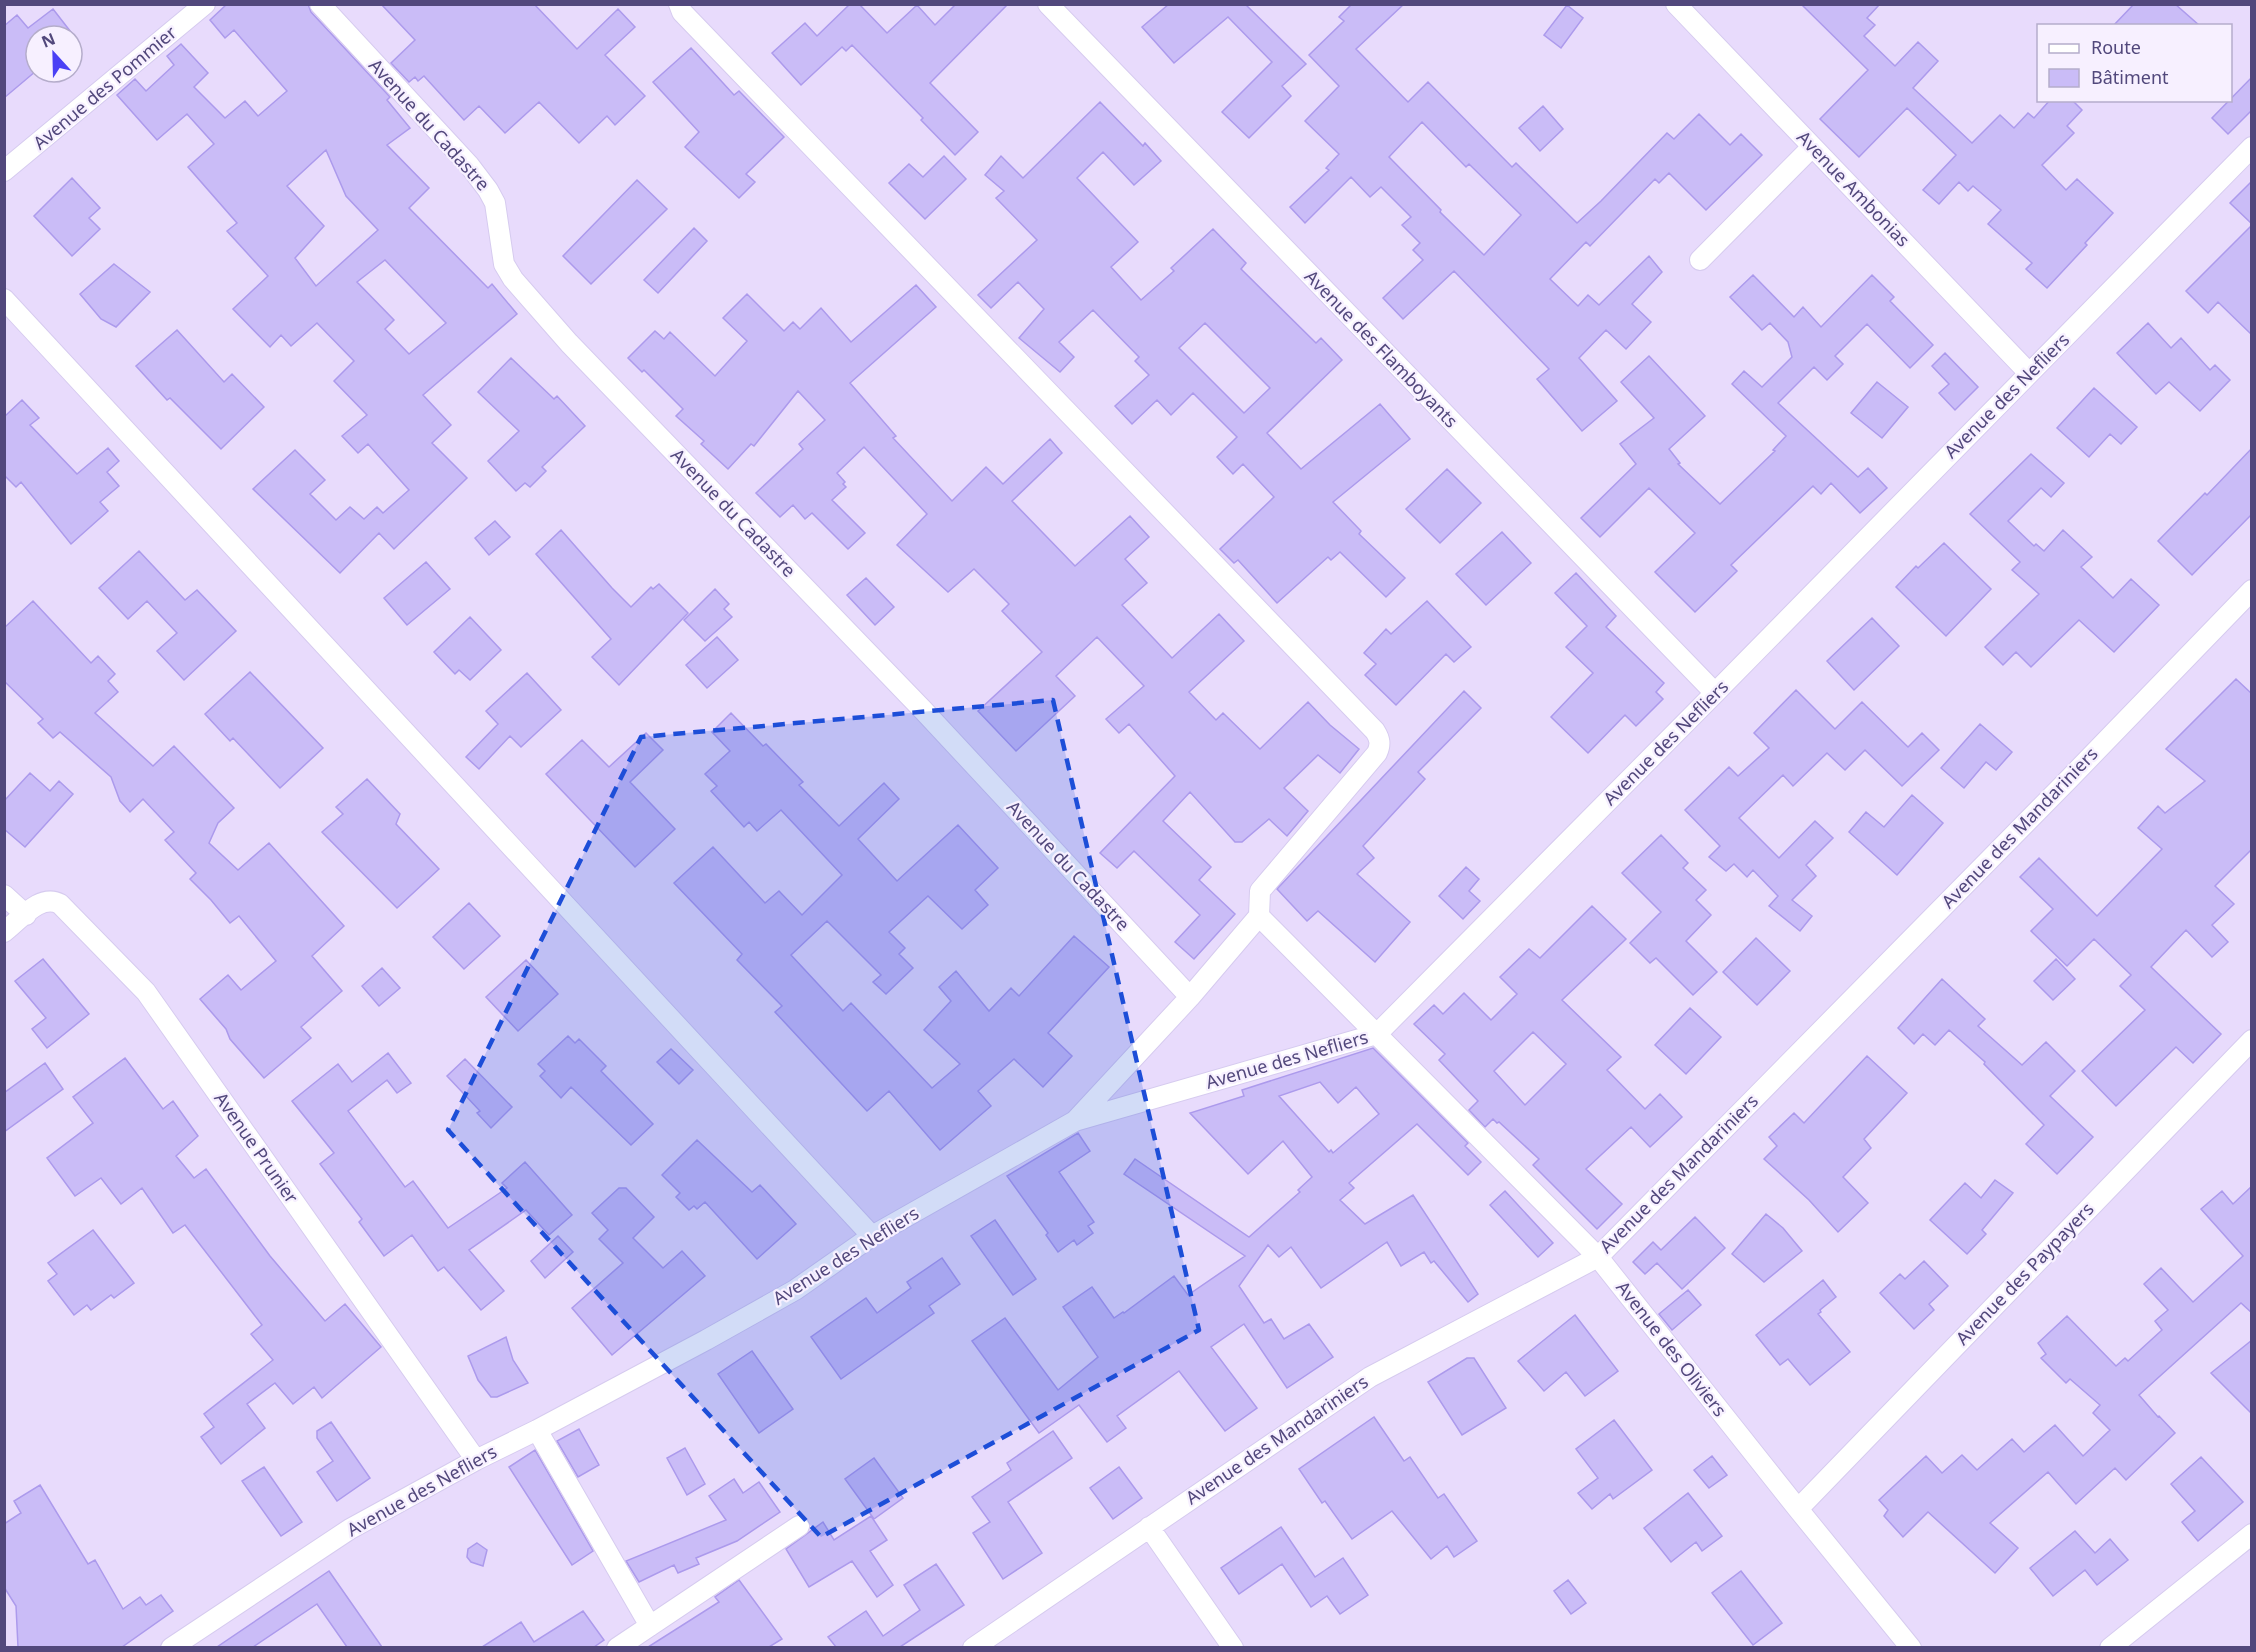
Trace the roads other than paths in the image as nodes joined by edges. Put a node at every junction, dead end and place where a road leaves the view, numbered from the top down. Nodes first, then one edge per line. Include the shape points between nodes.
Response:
1 (205, 4) edge
2 (320, 4) edge
3 (679, 4) edge
4 (1048, 4) edge
5 (1676, 4) edge
6 (1812, 147) junction
7 (2252, 147) edge
8 (4, 171) edge
9 (1700, 260) dead end
10 (4, 299) edge
11 (2029, 374) junction
12 (2252, 590) edge
13 (1715, 693) junction
14 (4, 895) edge
15 (26, 915) junction
16 (1259, 916) junction
17 (4, 932) edge
18 (1190, 997) junction
19 (1377, 1034) junction
20 (2252, 1040) edge
21 (1075, 1120) junction
22 (873, 1236) junction
23 (1598, 1257) junction
24 (537, 1430) junction
25 (476, 1460) junction
26 (1798, 1509) junction
27 (799, 1526) dead end
28 (1149, 1527) junction
29 (2252, 1534) edge
30 (650, 1626) junction
31 (171, 1647) edge
32 (617, 1647) edge
33 (973, 1647) edge
34 (1233, 1647) edge
35 (1911, 1647) edge
36 (2110, 1647) edge

1 - 8 street, Avenue des Pommier
2 - 18 street, Avenue du Cadastre via 488,190 495,203 504,264 569,344 923,710
3 - 16 street via 682,12 1375,731 1380,742 1377,753 1260,891
4 - 13 street, Avenue des Flamboyants
5 - 6 street, Avenue Ambonias
6 - 9 street
6 - 11 street, Avenue Ambonias
7 - 11 street, Avenue des Nefliers
10 - 22 street
11 - 13 street, Avenue des Nefliers
12 - 23 street, Avenue des Mandariniers
13 - 19 street, Avenue des Nefliers
14 - 15 street
15 - 17 street, Avenue Prunier
15 - 25 street, Avenue Prunier via 40,903 51,900 60,904 146,992
16 - 18 street
16 - 19 street, Avenue des Oliviers
18 - 21 street
19 - 21 street, Avenue des Nefliers
19 - 23 street, Avenue des Oliviers
20 - 26 street, Avenue des Paypayers
21 - 22 street, Avenue des Nefliers
22 - 24 street, Avenue des Nefliers via 795,1290
23 - 26 street, Avenue des Oliviers
23 - 28 street, Avenue des Mandariniers via 1370,1377
24 - 25 street, Avenue des Nefliers
24 - 30 street
25 - 31 street, Avenue des Nefliers via 350,1529
26 - 35 street, Avenue des Oliviers
27 - 30 street
28 - 33 street, Avenue des Mandariniers
28 - 34 street
29 - 36 street
30 - 32 street

